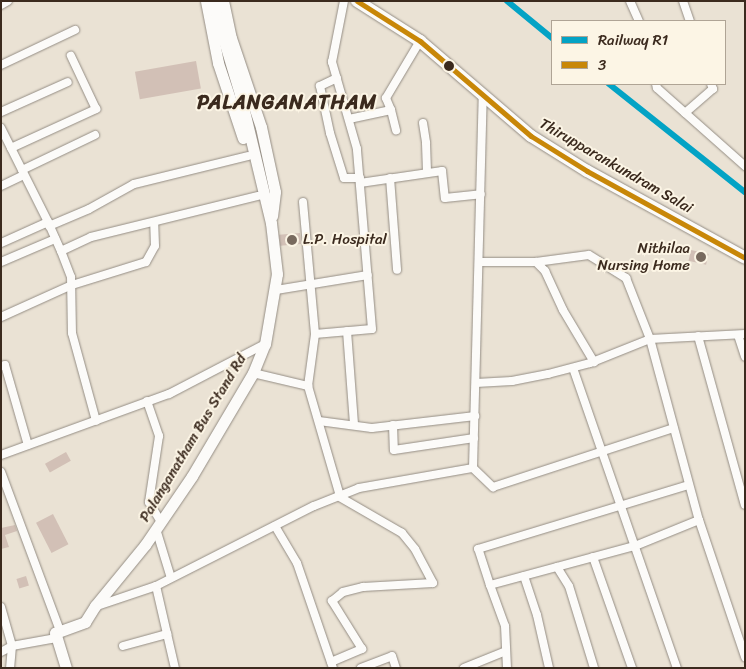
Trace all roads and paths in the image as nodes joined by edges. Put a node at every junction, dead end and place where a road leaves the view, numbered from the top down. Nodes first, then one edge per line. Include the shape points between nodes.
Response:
1 (8, 1) edge
2 (206, 1) edge
3 (215, 1) edge
4 (223, 1) edge
5 (344, 1) edge
6 (357, 1) edge
7 (630, 1) edge
8 (683, 1) edge
9 (1, 5) edge
10 (639, 20) edge
11 (690, 20) edge
12 (74, 30) dead end
13 (420, 41) junction
14 (72, 56) dead end
15 (1, 65) edge
16 (337, 78) junction
17 (68, 82) dead end
18 (656, 85) edge
19 (711, 85) edge
20 (483, 97) junction
21 (390, 110) junction
22 (1, 112) edge
23 (685, 113) junction
24 (349, 119) junction
25 (423, 123) dead end
26 (396, 130) dead end
27 (2, 134) edge
28 (95, 136) dead end
29 (11, 148) junction
30 (248, 156) junction
31 (745, 166) edge
32 (23, 173) junction
33 (427, 173) junction
34 (390, 178) junction
35 (360, 180) junction
36 (1, 186) edge
37 (481, 194) junction
38 (258, 196) junction
39 (303, 202) dead end
40 (154, 222) junction
41 (271, 222) junction
42 (48, 224) junction
43 (55, 239) junction
44 (1, 243) edge
45 (61, 251) junction
46 (745, 258) edge
47 (1, 262) edge
48 (479, 262) junction
49 (536, 262) junction
50 (398, 270) dead end
51 (368, 275) junction
52 (310, 284) junction
53 (72, 285) junction
54 (276, 290) junction
55 (1, 317) edge
56 (347, 331) junction
57 (315, 334) junction
58 (741, 334) edge
59 (698, 336) junction
60 (650, 339) junction
61 (265, 344) junction
62 (745, 357) edge
63 (594, 362) junction
64 (1, 366) edge
65 (573, 368) junction
66 (253, 373) junction
67 (476, 383) junction
68 (308, 386) junction
69 (147, 401) junction
70 (475, 416) junction
71 (318, 420) junction
72 (96, 421) junction
73 (354, 425) junction
74 (393, 425) junction
75 (674, 428) junction
76 (474, 438) junction
77 (28, 445) junction
78 (601, 450) junction
79 (1, 455) edge
80 (474, 468) junction
81 (2, 477) edge
82 (689, 485) junction
83 (339, 496) junction
84 (745, 505) edge
85 (621, 507) junction
86 (699, 520) junction
87 (158, 525) junction
88 (275, 526) junction
89 (635, 546) junction
90 (593, 558) junction
91 (556, 567) junction
92 (524, 576) junction
93 (171, 578) junction
94 (490, 585) junction
95 (156, 586) junction
96 (95, 606) junction
97 (1, 607) edge
98 (58, 634) junction
99 (167, 634) junction
100 (12, 646) junction
101 (122, 646) dead end
102 (1, 652) edge
103 (506, 652) junction
104 (745, 657) edge
105 (332, 665) edge
106 (10, 668) edge
107 (66, 668) edge
108 (174, 668) edge
109 (361, 668) edge
110 (396, 668) edge
111 (464, 668) edge
112 (507, 668) edge
113 (549, 668) edge
114 (594, 668) edge
115 (632, 668) edge
116 (677, 668) edge

1 - 9 street
2 - 30 street via 218,63
3 - 41 street, Palanganatham Bus Stand Rd
4 - 41 street via 231,38 261,127 276,192
5 - 16 street via 332,62
6 - 13 main road, Thirupparankundram Salai
7 - 10 street
8 - 11 street
12 - 15 street
13 - 20 main road, Thirupparankundram Salai
13 - 21 street via 386,98
14 - 29 street via 96,109
16 - 24 street
16 - 35 street via 320,86 328,124 344,178
17 - 22 street
18 - 23 street
19 - 23 street via 713,89
20 - 37 street
20 - 46 main road, Thirupparankundram Salai via 531,136 587,171
21 - 24 street
21 - 26 street
23 - 31 street
24 - 35 street via 357,149
25 - 33 street
27 - 29 street
28 - 32 street
29 - 32 street
30 - 38 street
30 - 42 street via 134,184 89,209
32 - 36 street
32 - 42 street
33 - 34 street
33 - 37 street via 442,171 445,198
34 - 35 street
34 - 50 street
35 - 51 street
37 - 48 street
38 - 40 street
38 - 41 street
39 - 52 street
40 - 45 street via 91,237
40 - 53 street via 155,246 146,262
41 - 54 street, Palanganatham Bus Stand Rd
42 - 43 street
42 - 44 street
43 - 45 street
43 - 47 street
45 - 53 street
48 - 49 street
48 - 67 street
49 - 60 street via 589,255 626,278
49 - 63 street via 545,271 563,310
51 - 52 street
51 - 56 street via 372,329
52 - 54 street
52 - 57 street
53 - 55 street
53 - 72 street via 72,333
54 - 61 street, Palanganatham Bus Stand Rd
56 - 57 street
56 - 73 street
57 - 68 street
58 - 59 street
58 - 62 street
59 - 60 street
59 - 84 street
60 - 63 street
60 - 75 street
61 - 66 street, Palanganatham Bus Stand Rd
61 - 69 street via 169,394
63 - 65 street
64 - 77 street via 5,365
65 - 67 street via 512,380
65 - 78 street
66 - 68 street
66 - 87 street, Palanganatham Bus Stand Rd via 192,476
67 - 70 street
68 - 71 street
69 - 72 street
69 - 87 street via 159,436 149,502
70 - 74 street
70 - 76 street
71 - 73 street
71 - 83 street
72 - 77 street
73 - 74 street via 372,428
74 - 76 street via 394,450
75 - 78 street
75 - 82 street
76 - 80 street
77 - 79 street
78 - 80 street via 493,487
78 - 85 street
80 - 83 street via 359,488
81 - 98 street
82 - 85 street
82 - 86 street
83 - 88 street
83 - 105 street via 402,533 433,583 363,587 343,592 332,601 362,649
85 - 89 street
85 - 94 street via 478,549
86 - 89 street
86 - 104 street
87 - 93 street
87 - 96 street, Palanganatham Bus Stand Rd
88 - 93 street
88 - 105 street via 297,563
89 - 90 street
89 - 116 street
90 - 91 street
90 - 115 street
91 - 92 street
91 - 114 street via 569,586
92 - 94 street
92 - 113 street via 538,615
93 - 95 street
94 - 103 street via 505,626
95 - 96 street
95 - 99 street
96 - 98 street, Palanganatham Bus Stand Rd via 85,622
97 - 100 street
98 - 100 street
98 - 107 street
99 - 101 street
99 - 108 street
100 - 102 street
100 - 106 street
103 - 111 street
103 - 112 street
109 - 110 street via 392,656

